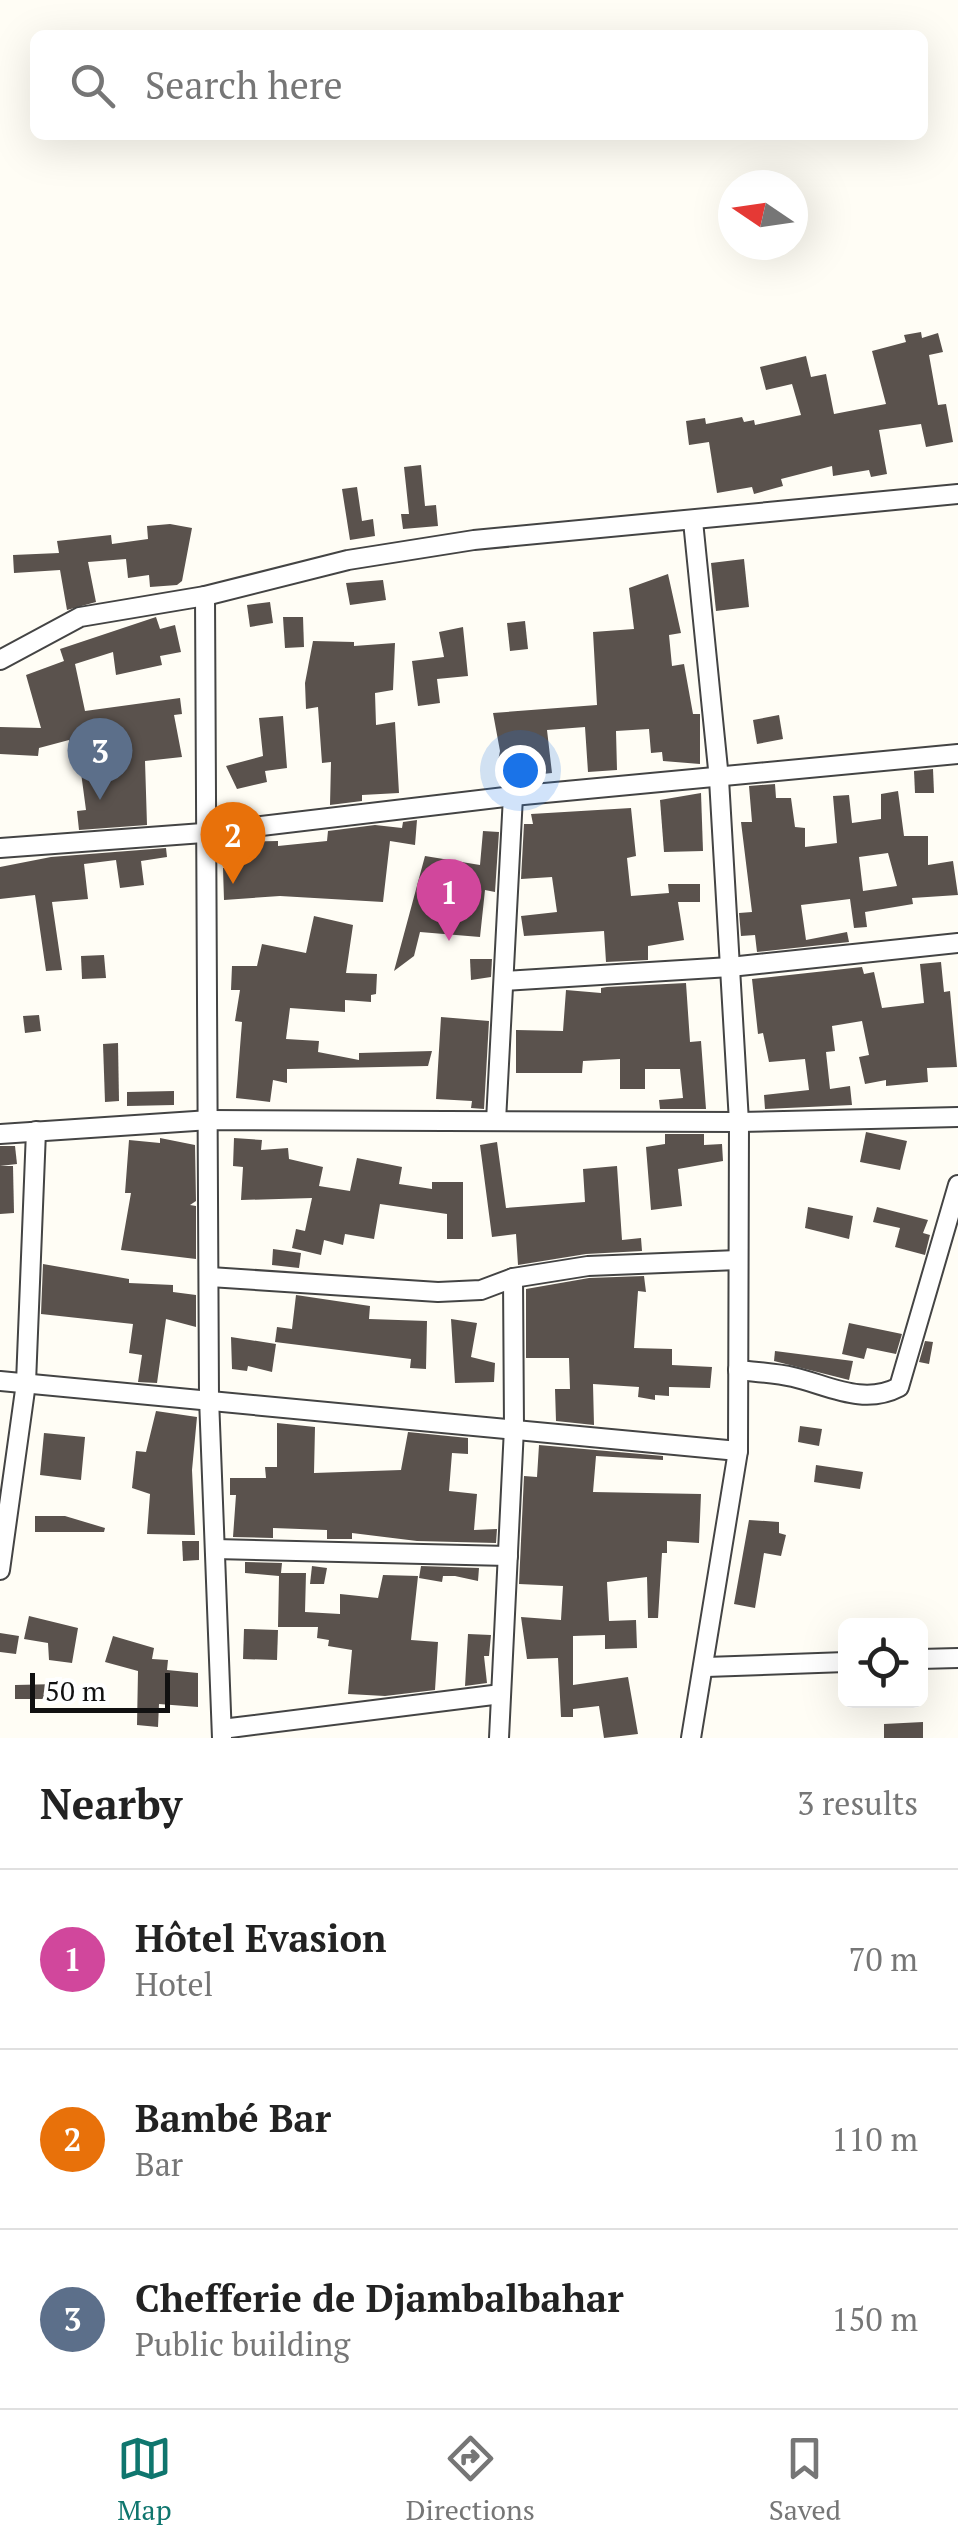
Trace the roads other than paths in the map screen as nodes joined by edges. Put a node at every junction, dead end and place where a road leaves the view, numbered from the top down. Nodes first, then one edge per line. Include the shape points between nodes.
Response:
1 (958, 494) edge
2 (693, 521) junction
3 (205, 596) junction
4 (0, 660) edge
5 (958, 754) edge
6 (719, 779) junction
7 (513, 796) junction
8 (203, 832) junction
9 (0, 848) edge
10 (958, 944) edge
11 (730, 967) junction
12 (504, 980) junction
13 (958, 1117) edge
14 (210, 1120) junction
15 (496, 1121) junction
16 (739, 1122) junction
17 (36, 1131) junction
18 (0, 1134) edge
19 (958, 1185) edge
20 (738, 1260) junction
21 (210, 1276) junction
22 (514, 1278) junction
23 (738, 1370) junction
24 (0, 1381) edge
25 (26, 1383) junction
26 (209, 1398) junction
27 (514, 1428) junction
28 (738, 1451) junction
29 (215, 1549) junction
30 (508, 1556) junction
31 (0, 1570) edge
32 (958, 1658) edge
33 (928, 1660) edge
34 (838, 1662) edge
35 (706, 1667) junction
36 (501, 1694) junction
37 (222, 1734) edge
38 (498, 1738) edge
39 (690, 1738) edge

1 - 2 street
2 - 3 street via 474,540 348,560
2 - 6 street
3 - 4 street via 80,618
3 - 8 street
5 - 6 street
6 - 7 street
6 - 11 street
7 - 8 street
7 - 12 street
8 - 9 street
8 - 14 street
10 - 11 street
11 - 12 street
11 - 16 street
12 - 15 street
13 - 16 street
14 - 15 street
14 - 17 street
14 - 21 street
15 - 16 street
16 - 20 street
17 - 18 street
17 - 25 street
19 - 23 street via 899,1387 886,1394 848,1394 794,1377
20 - 22 street via 588,1266
20 - 23 street
21 - 22 street via 438,1292 481,1290
21 - 26 street
22 - 27 street
23 - 28 street
24 - 25 street
25 - 26 street
25 - 31 street
26 - 27 street
26 - 29 street
27 - 28 street
27 - 30 street
28 - 35 street
29 - 30 street
29 - 37 street
30 - 36 street
32 - 33 street
34 - 35 street
35 - 39 street
36 - 37 street
36 - 38 street

